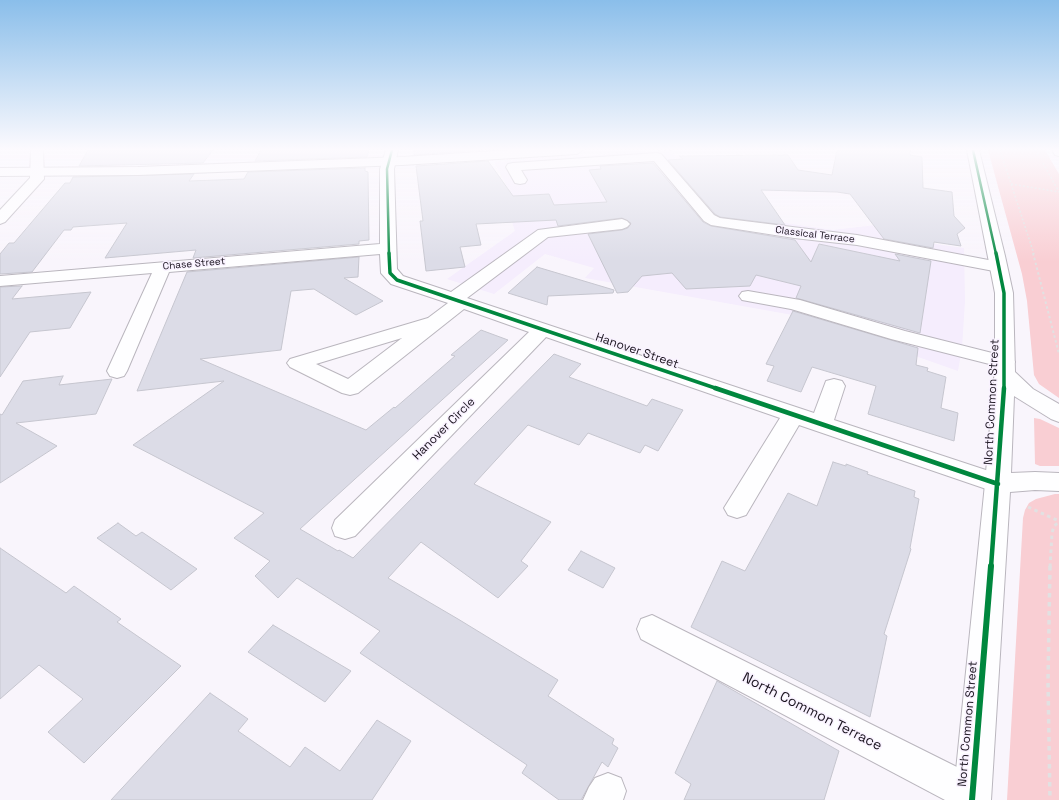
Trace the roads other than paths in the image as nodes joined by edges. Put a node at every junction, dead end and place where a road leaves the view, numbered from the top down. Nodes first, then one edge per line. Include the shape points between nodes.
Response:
1 (30, 187) edge
2 (387, 187) edge
3 (683, 187) edge
4 (981, 187) edge
5 (0, 219) edge
6 (622, 224) dead end
7 (389, 248) junction
8 (163, 267) junction
9 (999, 267) junction
10 (0, 281) edge
11 (748, 296) dead end
12 (458, 300) junction
13 (435, 322) junction
14 (543, 330) junction
15 (1005, 368) junction
16 (117, 371) dead end
17 (834, 386) dead end
18 (794, 414) junction
19 (1059, 414) edge
20 (821, 424) junction
21 (1059, 482) edge
22 (998, 484) junction
23 (737, 508) dead end
24 (345, 528) dead end
25 (652, 629) dead end
26 (972, 797) edge

1 - 5 street
2 - 7 street, Hanover Street
3 - 9 street, Classical Terrace via 709,218 716,222 794,234 857,240
4 - 9 street, North Common Street
6 - 12 street via 544,233
7 - 8 street, Chase Street
7 - 12 street, Hanover Street via 389,269 392,277
8 - 10 street, Chase Street
8 - 16 street
9 - 15 street, North Common Street via 1004,293
11 - 15 street via 794,304
12 - 13 street
12 - 14 street, Hanover Street
13 - 13 street via 350,388 297,363 304,360
14 - 18 street, Hanover Street
14 - 24 street, Hanover Circle
15 - 19 street via 1025,394
15 - 22 street, North Common Street
17 - 20 street
18 - 20 street, Hanover Street
18 - 23 street
20 - 22 street, Hanover Street
21 - 22 street
22 - 26 street, North Common Street
25 - 26 street, North Common Terrace

